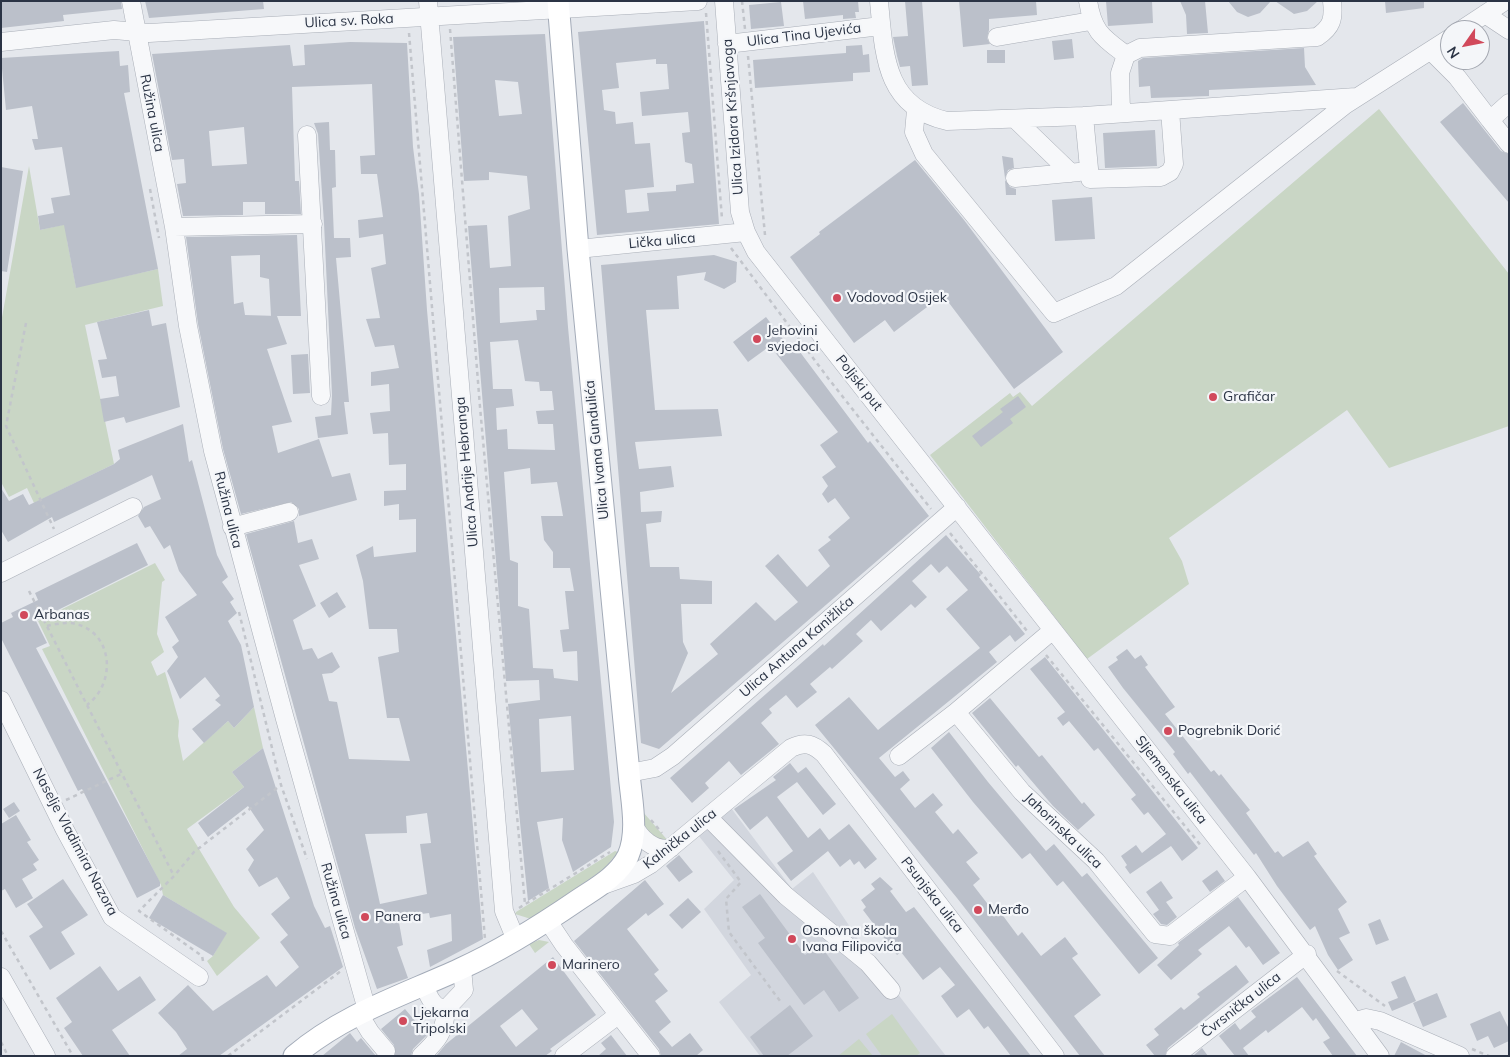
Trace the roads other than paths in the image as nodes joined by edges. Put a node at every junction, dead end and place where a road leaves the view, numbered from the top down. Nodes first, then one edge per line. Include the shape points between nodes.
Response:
1 (131, 1) edge
2 (698, 1) edge
3 (724, 1) edge
4 (880, 1) edge
5 (1088, 1) edge
6 (1332, 1) edge
7 (1501, 1) edge
8 (558, 5) edge
9 (428, 9) edge
10 (1485, 14) junction
11 (1476, 20) edge
12 (1091, 21) junction
13 (881, 26) junction
14 (1509, 30) edge
15 (137, 33) junction
16 (997, 37) dead end
17 (1, 42) edge
18 (727, 44) junction
19 (1440, 44) edge
20 (1431, 50) junction
21 (1126, 55) junction
22 (1360, 96) junction
23 (1509, 103) edge
24 (916, 110) junction
25 (1170, 110) junction
26 (1121, 113) junction
27 (1084, 116) junction
28 (1015, 119) junction
29 (1490, 120) junction
30 (307, 135) dead end
31 (1509, 144) edge
32 (1089, 172) junction
33 (1071, 173) junction
34 (1015, 178) dead end
35 (313, 224) junction
36 (174, 227) junction
37 (746, 232) junction
38 (578, 249) junction
39 (321, 396) dead end
40 (134, 507) dead end
41 (957, 507) junction
42 (289, 512) dead end
43 (232, 527) junction
44 (1, 573) edge
45 (1053, 630) junction
46 (1, 700) edge
47 (956, 712) junction
48 (803, 743) joint
49 (899, 756) dead end
50 (629, 773) junction
51 (713, 822) junction
52 (633, 824) junction
53 (671, 848) junction
54 (1247, 877) junction
55 (598, 886) junction
56 (548, 921) junction
57 (516, 940) junction
58 (1306, 954) junction
59 (462, 968) junction
60 (1, 977) edge
61 (199, 977) road end
62 (424, 985) junction
63 (891, 990) dead end
64 (446, 1009) junction
65 (363, 1012) junction
66 (618, 1015) junction
67 (1356, 1021) junction
68 (386, 1051) dead end
69 (1462, 1051) edge
70 (46, 1056) edge
71 (294, 1056) edge
72 (421, 1056) edge
73 (564, 1056) edge
74 (651, 1056) edge
75 (1056, 1056) edge
76 (1176, 1056) edge
77 (1380, 1056) edge

1 - 15 street, Ružina ulica
2 - 8 street, Ulica sv. Roka
3 - 18 street, Ulica Izidora Kršnjavoga
4 - 13 street
5 - 12 street
6 - 21 street via 1333,16 1329,29 1317,37 1140,48
7 - 10 street
8 - 9 street, Ulica sv. Roka via 449,15
8 - 38 main road, Ulica Ivana Gundulića
9 - 15 street, Ulica sv. Roka via 407,18
9 - 57 street, Ulica Andrije Hebranga via 505,916
10 - 11 street
10 - 14 street
12 - 16 street
12 - 21 street via 1099,33
13 - 18 street, Ulica Tina Ujevića
13 - 24 street via 886,62 894,84
15 - 17 street, Ulica sv. Roka via 114,30
15 - 36 street, Ružina ulica
18 - 37 street, Ulica Izidora Kršnjavoga via 740,212
19 - 20 street
20 - 22 street
20 - 29 street
21 - 26 street via 1120,73
22 - 24 street via 1116,286 1054,314 924,154 914,132
22 - 25 street
23 - 29 street
24 - 28 street via 947,121
25 - 26 street
25 - 32 street via 1174,164 1170,172 1161,177 1090,179
26 - 27 street
27 - 28 street
27 - 32 street
28 - 33 street
29 - 31 street
30 - 35 street
32 - 33 street
33 - 34 street
35 - 36 street
35 - 39 street
36 - 43 street, Ružina ulica via 188,326
37 - 38 street, Lička ulica
37 - 41 street, Poljski put via 763,262
38 - 50 main road, Ulica Ivana Gundulića
40 - 44 street
41 - 45 street, Sljemenska ulica
41 - 50 street, Ulica Antuna Kanižlića via 673,756 655,768
42 - 43 street
43 - 65 street, Ružina ulica
45 - 47 street
45 - 54 street, Sljemenska ulica
46 - 61 street, Naselje Vladimira Nazora via 112,916
47 - 49 street
47 - 54 street, Jahorinska ulica via 1022,792 1096,860 1155,934 1170,936
48 - 51 street, Kalnička ulica via 791,748
48 - 75 street, Psunjska ulica via 813,745 824,754
50 - 52 main road, Ulica Ivana Gundulića
51 - 53 street, Kalnička ulica
51 - 63 street via 786,896 868,963
52 - 53 street via 639,835 650,844 661,849
52 - 55 main road, Ulica Ivana Gundulića via 627,858 614,875
53 - 55 street, Kalnička ulica via 644,869
54 - 58 street, Sljemenska ulica
55 - 56 main road, Kalnička ulica
56 - 57 main road, Kalnička ulica
56 - 66 street
57 - 59 main road, Kalnička ulica
58 - 67 street, Sljemenska ulica
58 - 76 street, Čvrsnička ulica
59 - 62 main road, Kalnička ulica
59 - 64 street via 464,990
60 - 70 street
62 - 64 street via 434,1003
62 - 65 main road
64 - 72 street via 440,1037
65 - 68 street, Ružina ulica via 370,1032
65 - 71 main road via 332,1026
66 - 73 street
66 - 74 street
67 - 69 street via 1366,1018 1380,1021
67 - 77 street, Sljemenska ulica

